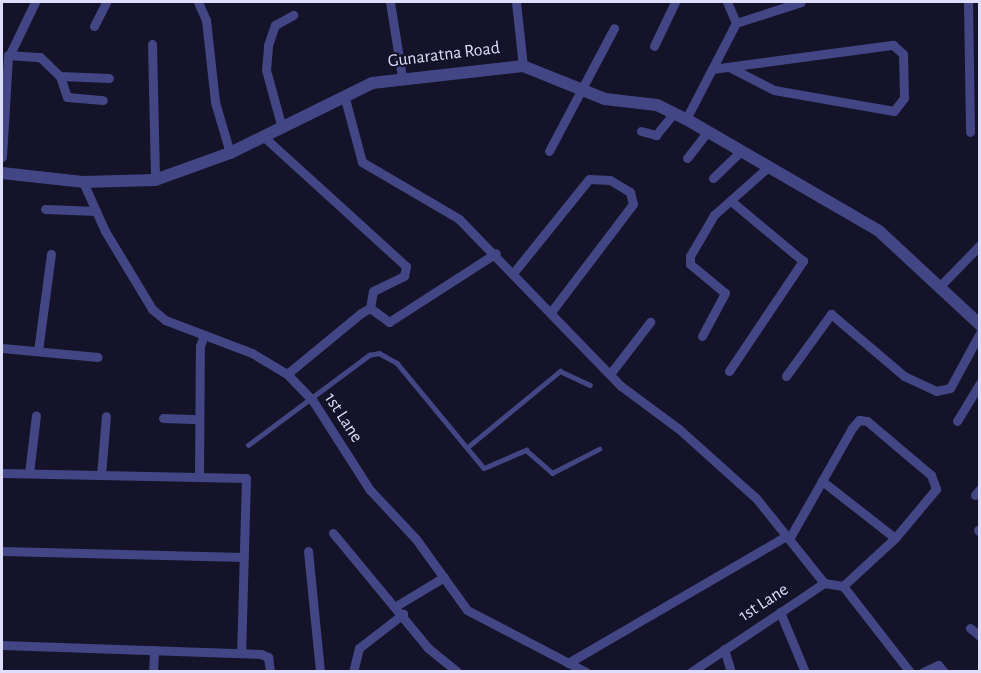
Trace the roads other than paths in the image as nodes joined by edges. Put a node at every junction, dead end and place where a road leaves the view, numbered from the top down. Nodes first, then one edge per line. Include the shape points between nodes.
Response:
1 (34, 2) edge
2 (106, 2) edge
3 (198, 2) edge
4 (390, 2) edge
5 (516, 2) edge
6 (675, 2) edge
7 (727, 2) edge
8 (801, 2) edge
9 (968, 2) edge
10 (788, 3) edge
11 (293, 15) dead end
12 (736, 23) junction
13 (94, 26) dead end
14 (614, 28) dead end
15 (152, 44) dead end
16 (654, 46) dead end
17 (10, 54) junction
18 (523, 66) junction
19 (729, 67) junction
20 (712, 69) junction
21 (60, 76) junction
22 (402, 77) junction
23 (109, 78) dead end
24 (584, 90) junction
25 (344, 95) junction
26 (103, 100) dead end
27 (674, 113) junction
28 (686, 120) junction
29 (973, 125) edge
30 (282, 128) junction
31 (641, 131) dead end
32 (707, 132) junction
33 (264, 137) junction
34 (549, 151) dead end
35 (740, 152) junction
36 (230, 153) junction
37 (2, 157) edge
38 (687, 159) dead end
39 (767, 168) junction
40 (2, 173) edge
41 (713, 178) dead end
42 (155, 180) junction
43 (83, 182) junction
44 (731, 201) junction
45 (45, 209) dead end
46 (96, 211) junction
47 (980, 245) edge
48 (496, 253) junction
49 (51, 254) dead end
50 (514, 272) junction
51 (940, 286) junction
52 (370, 308) junction
53 (551, 312) junction
54 (650, 322) dead end
55 (980, 325) edge
56 (980, 333) edge
57 (204, 335) junction
58 (702, 336) dead end
59 (2, 348) edge
60 (38, 351) junction
61 (98, 357) dead end
62 (729, 371) dead end
63 (287, 374) junction
64 (610, 374) junction
65 (786, 375) dead end
66 (980, 383) edge
67 (590, 385) dead end
68 (313, 401) junction
69 (36, 415) dead end
70 (106, 416) dead end
71 (163, 418) dead end
72 (200, 418) junction
73 (957, 421) dead end
74 (248, 445) dead end
75 (469, 446) junction
76 (599, 449) dead end
77 (2, 473) edge
78 (29, 473) junction
79 (102, 475) junction
80 (199, 477) junction
81 (822, 481) junction
82 (333, 533) dead end
83 (787, 538) junction
84 (895, 538) junction
85 (2, 551) edge
86 (308, 551) dead end
87 (244, 557) junction
88 (444, 577) junction
89 (825, 583) junction
90 (843, 586) junction
91 (400, 610) junction
92 (780, 612) junction
93 (970, 628) dead end
94 (980, 636) edge
95 (2, 645) edge
96 (724, 649) junction
97 (154, 650) junction
98 (241, 653) junction
99 (568, 663) junction
100 (153, 672) edge
101 (270, 672) edge
102 (320, 672) edge
103 (353, 672) edge
104 (458, 672) edge
105 (586, 672) edge
106 (691, 672) edge
107 (730, 672) edge
108 (805, 672) edge
109 (910, 672) edge
110 (923, 672) edge
111 (945, 672) edge

1 - 17 street
2 - 13 street
3 - 36 street via 206,20 215,102
4 - 22 street
5 - 18 street
6 - 16 street
7 - 12 street
8 - 10 street
9 - 29 street
10 - 12 street
11 - 30 street via 275,25 268,45 266,70
12 - 20 street
14 - 24 street
15 - 42 street
17 - 21 street via 40,57
17 - 37 street
18 - 22 street, Gunaratna Road
18 - 24 street, Gunaratna Road
19 - 19 street via 785,92 894,111 904,98 903,54 893,45
19 - 20 street
20 - 28 street
21 - 23 street
21 - 26 street via 67,97
22 - 25 street, Gunaratna Road
24 - 27 street, Gunaratna Road via 605,99 657,105
24 - 34 street
25 - 30 street, Gunaratna Road
25 - 48 street via 362,162 459,219
27 - 28 street, Gunaratna Road
27 - 31 street via 656,135
28 - 32 street, Gunaratna Road
30 - 33 street, Gunaratna Road
32 - 35 street, Gunaratna Road
32 - 38 street
33 - 36 street, Gunaratna Road
33 - 52 street via 406,266 404,276 373,291
35 - 39 street, Gunaratna Road
35 - 41 street
36 - 42 street, Gunaratna Road
39 - 44 street
39 - 51 street, Gunaratna Road via 879,231
40 - 43 street, Gunaratna Road
42 - 43 street, Gunaratna Road
43 - 46 street, 1st Lane
44 - 58 street via 714,215 688,260 725,294
44 - 62 street via 803,261
45 - 46 street
46 - 57 street, 1st Lane via 152,309 165,320
47 - 51 street
48 - 50 street
48 - 52 street via 394,320 381,319
49 - 60 street
50 - 53 street
50 - 53 street via 589,179 610,180 630,192 633,204
51 - 55 street, Gunaratna Road
52 - 63 street
53 - 64 street
54 - 64 street
56 - 65 street via 950,388 936,391 904,376 831,314
57 - 63 street, 1st Lane via 252,352
57 - 72 street
59 - 60 street
60 - 61 street
63 - 68 street, 1st Lane
64 - 83 street via 756,498
66 - 73 street
67 - 75 lane via 561,371
68 - 74 lane
68 - 75 lane via 369,355 387,355
68 - 88 street, 1st Lane via 370,490
69 - 78 street
70 - 79 street
71 - 72 street
72 - 80 street
75 - 76 lane via 484,468 526,450 547,473
77 - 78 street
78 - 79 street
79 - 80 street
80 - 87 street via 246,478
81 - 83 street
81 - 84 street
81 - 84 street via 852,428 859,420 867,421 936,481 936,489
82 - 91 street
83 - 89 street
83 - 99 street
84 - 90 street
85 - 87 street
86 - 102 street
87 - 98 street
88 - 91 street
88 - 99 street, 1st Lane via 467,610
89 - 90 street
89 - 92 street, 1st Lane
90 - 109 street
91 - 103 street via 359,648
91 - 104 street via 428,648
92 - 96 street, 1st Lane
92 - 108 street
93 - 94 street
95 - 97 street
96 - 106 street, 1st Lane
96 - 107 street
97 - 98 street
97 - 100 street
98 - 101 street via 268,657
99 - 105 street, 1st Lane
110 - 111 street via 938,665

